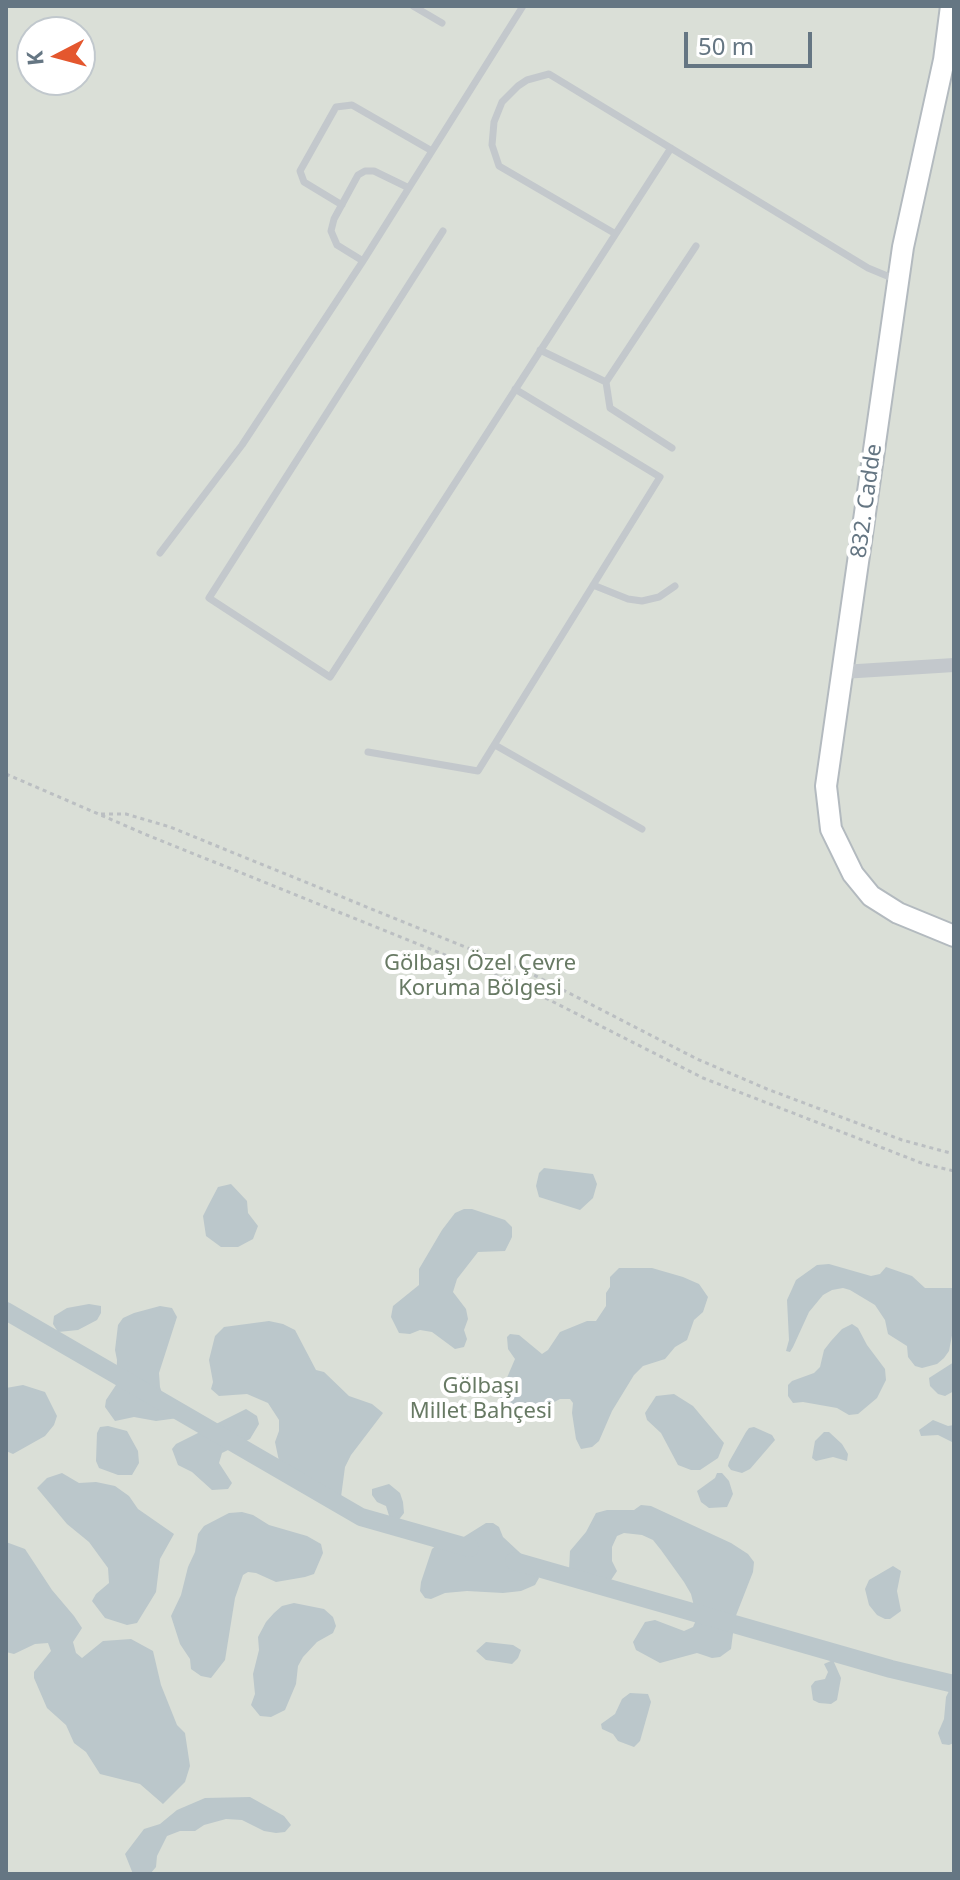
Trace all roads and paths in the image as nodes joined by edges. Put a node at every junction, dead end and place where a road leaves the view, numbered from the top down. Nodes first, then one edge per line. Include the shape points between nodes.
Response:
1 (413, 6) edge
2 (523, 6) edge
3 (951, 6) edge
4 (442, 23) dead end
5 (671, 148) junction
6 (432, 151) junction
7 (409, 188) junction
8 (342, 205) junction
9 (443, 231) dead end
10 (614, 233) junction
11 (696, 246) dead end
12 (363, 261) junction
13 (898, 280) junction
14 (540, 350) junction
15 (606, 382) junction
16 (515, 389) junction
17 (672, 448) dead end
18 (160, 553) dead end
19 (593, 585) junction
20 (675, 586) dead end
21 (954, 665) edge
22 (842, 672) junction
23 (495, 745) junction
24 (368, 752) dead end
25 (6, 774) edge
26 (97, 814) junction
27 (642, 829) dead end
28 (954, 936) edge
29 (954, 1154) edge
30 (954, 1171) edge

1 - 4 lane
2 - 6 lane
3 - 13 street, 832. Cadde
5 - 10 lane
5 - 10 lane via 549,74 527,80 502,102 492,134 499,166
5 - 13 lane via 868,268
6 - 7 lane
6 - 8 lane via 352,105 336,107 300,171 304,182
7 - 8 lane via 365,171
7 - 12 lane
8 - 12 lane via 332,225 333,239
9 - 16 lane via 209,598 330,677
10 - 14 lane
11 - 15 lane
12 - 18 lane via 242,445
13 - 22 street, 832. Cadde
14 - 15 lane
14 - 16 lane
15 - 17 lane via 610,408
16 - 19 lane via 660,477
19 - 20 lane via 642,601
19 - 23 lane
21 - 22 street
22 - 28 street, 832. Cadde via 826,786 831,829 840,851 871,896
23 - 24 lane via 478,771
23 - 27 lane
25 - 26 path
26 - 29 path via 126,814 170,827 534,975 767,1089
26 - 30 path via 520,985 703,1078

